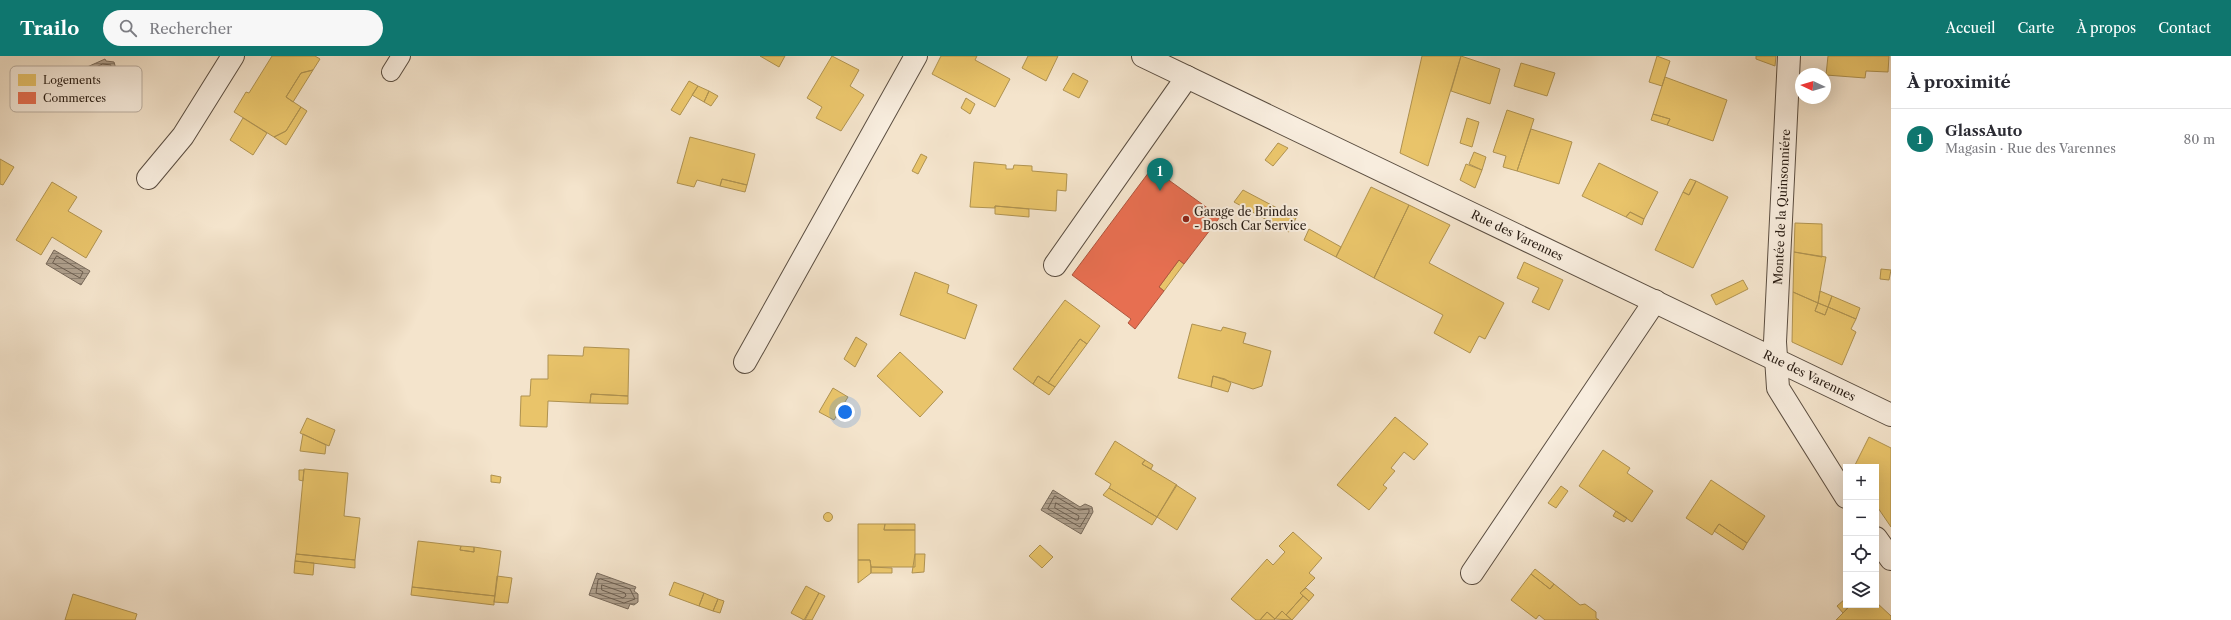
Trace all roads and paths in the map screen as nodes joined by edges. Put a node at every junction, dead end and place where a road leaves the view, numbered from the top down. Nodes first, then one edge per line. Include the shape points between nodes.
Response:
1 (233, 56) edge
2 (400, 56) edge
3 (916, 56) edge
4 (1143, 56) edge
5 (1789, 56) edge
6 (391, 72) dead end
7 (1187, 77) junction
8 (148, 178) dead end
9 (1055, 266) dead end
10 (1655, 301) junction
11 (1775, 358) junction
12 (745, 362) dead end
13 (1891, 415) edge
14 (1843, 492) edge
15 (1879, 542) edge
16 (1891, 559) edge
17 (1472, 573) dead end

1 - 8 street via 183,136
2 - 6 lane
3 - 12 street
4 - 7 street, Rue des Varennes
5 - 11 street, Montée de la Quinsonniére
7 - 9 street
7 - 10 street, Rue des Varennes
10 - 11 street, Rue des Varennes
10 - 17 street
11 - 13 street, Rue des Varennes
11 - 14 street, Montée de la Quinsonniére via 1778,388
15 - 16 street

